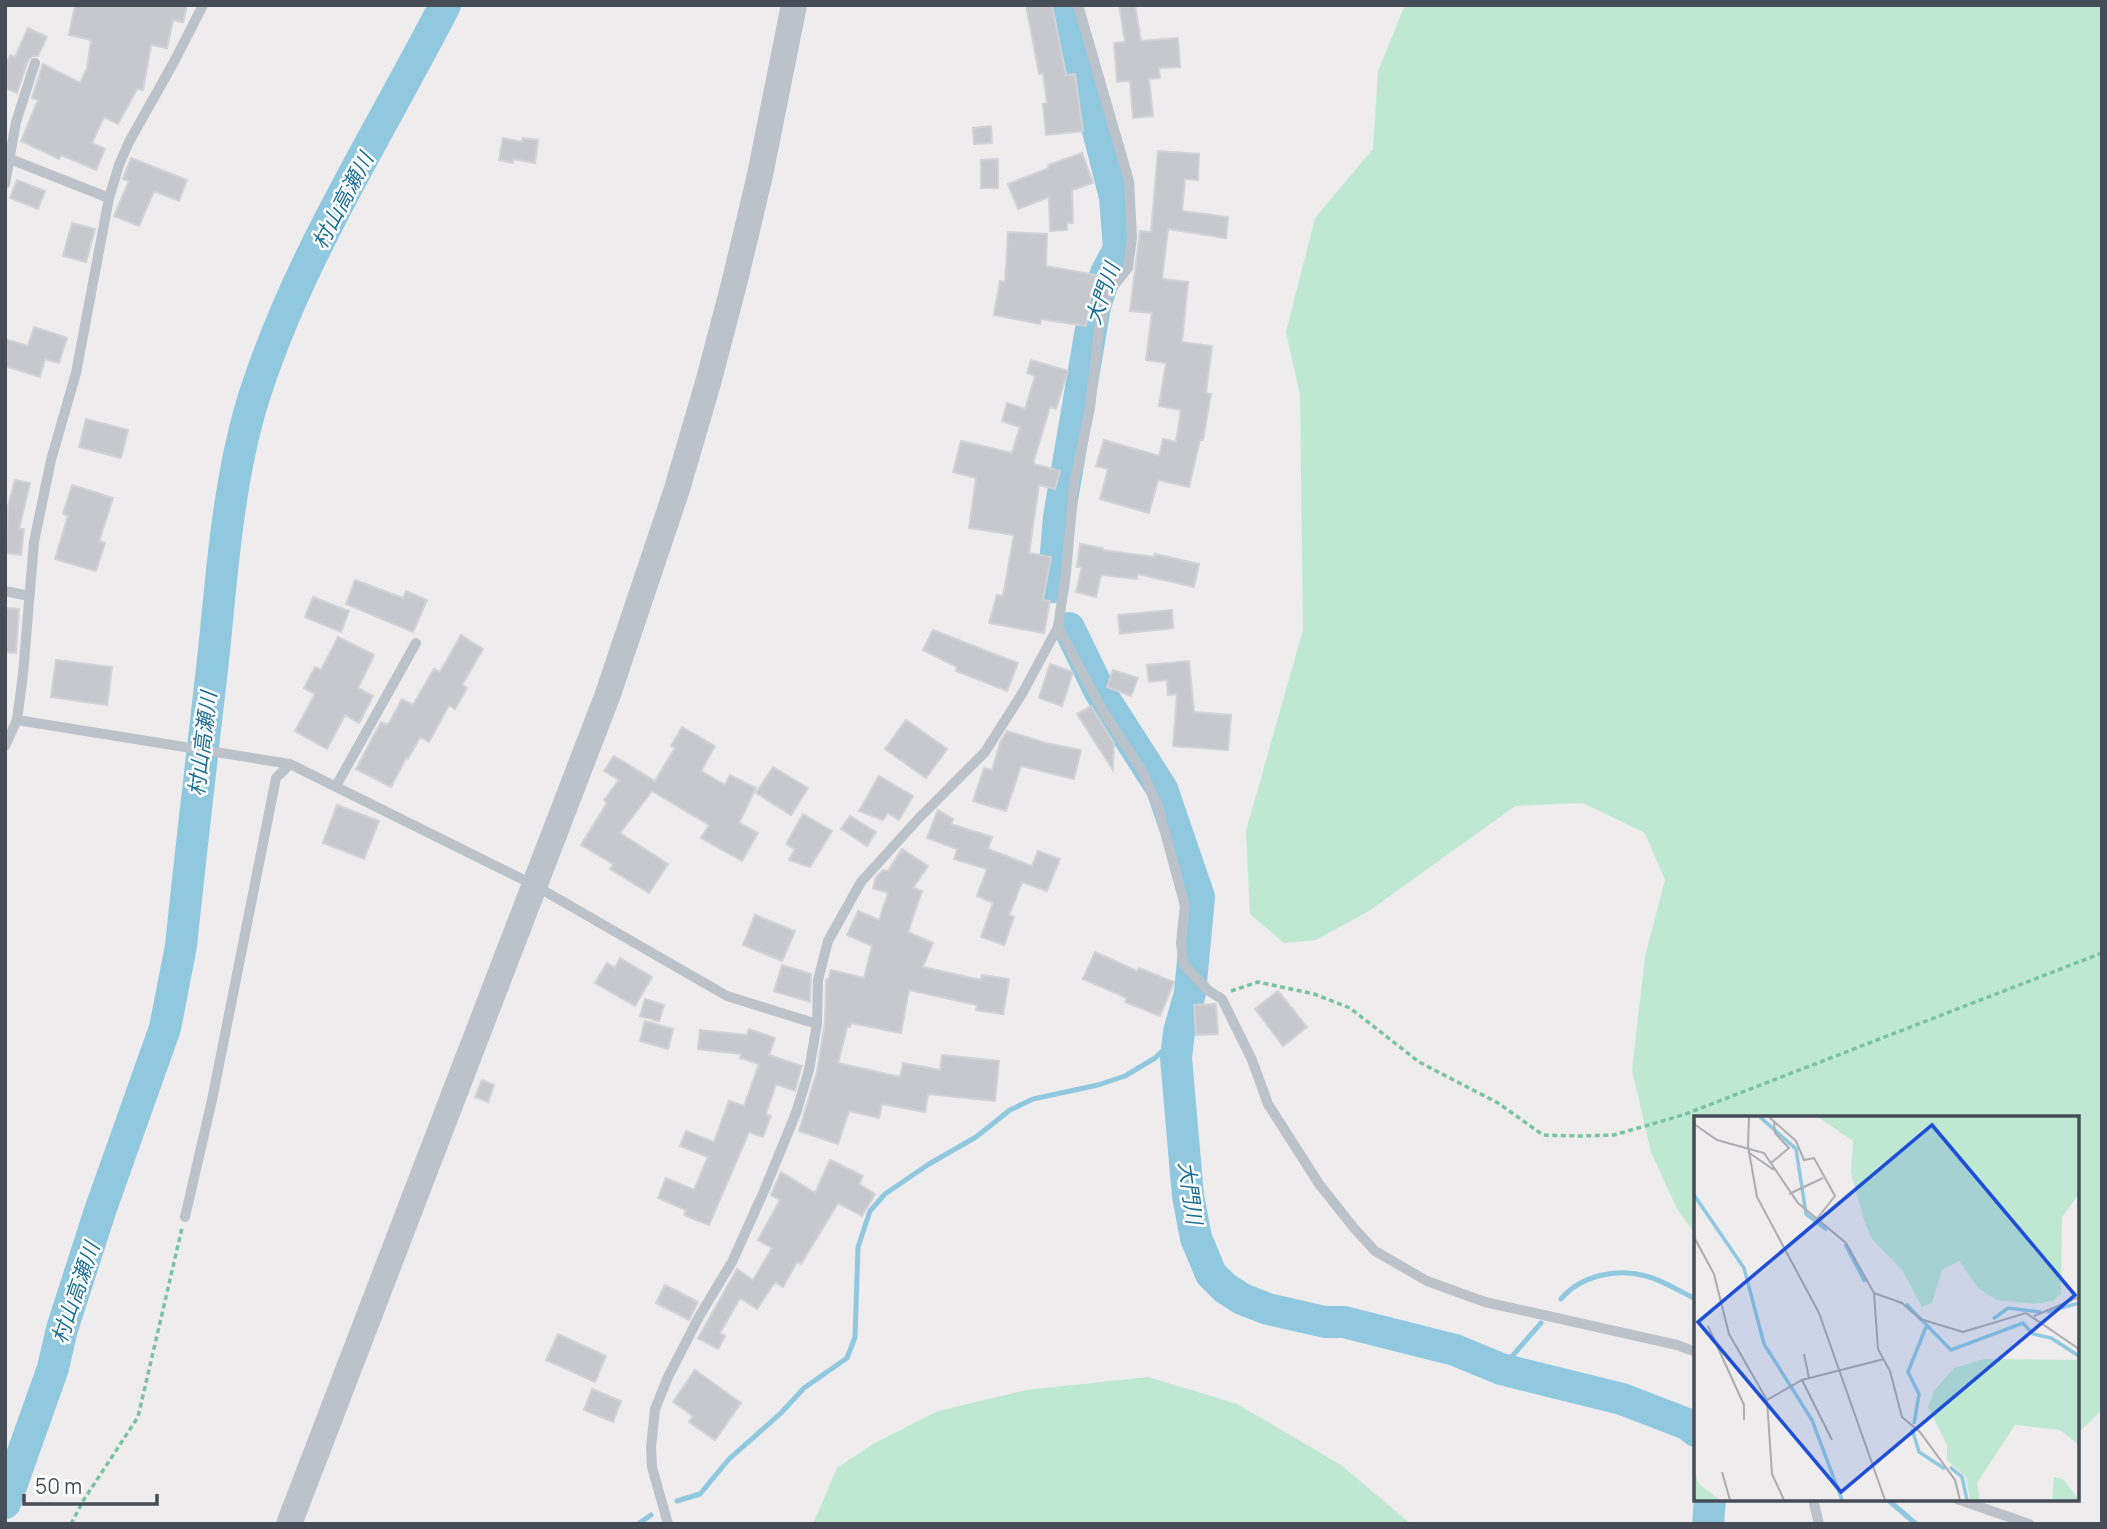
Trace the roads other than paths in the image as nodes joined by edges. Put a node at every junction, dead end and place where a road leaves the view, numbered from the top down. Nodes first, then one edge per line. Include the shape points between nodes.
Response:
1 (202, 5) edge
2 (794, 5) edge
3 (1078, 5) edge
4 (35, 63) dead end
5 (10, 159) junction
6 (5, 184) edge
7 (109, 198) junction
8 (5, 590) edge
9 (29, 596) junction
10 (1058, 627) junction
11 (415, 642) dead end
12 (16, 720) junction
13 (5, 746) edge
14 (285, 763) junction
15 (336, 786) junction
16 (534, 885) junction
17 (817, 1024) junction
18 (185, 1217) road end
19 (1694, 1351) edge
20 (1813, 1501) edge
21 (1962, 1501) edge
22 (289, 1524) edge
23 (668, 1524) edge
24 (1819, 1524) edge
25 (2029, 1524) edge

1 - 7 lane via 129,142
2 - 16 street via 754,201 681,475 608,694
3 - 10 lane via 1129,181 1132,237 1128,268 1108,293 1099,328 1090,408 1074,484
4 - 5 lane via 16,122
5 - 6 lane
5 - 7 lane
7 - 9 lane via 76,373 34,542
8 - 9 lane
9 - 12 lane
10 - 17 lane via 985,752 861,882 828,942 818,980
10 - 19 lane via 1158,806 1185,906 1184,965 1222,999 1268,1104 1318,1184 1375,1251 1427,1281 1485,1302
11 - 15 lane
12 - 13 lane
12 - 14 lane
14 - 15 lane
14 - 18 lane via 276,778
15 - 16 lane
16 - 17 lane via 727,996
16 - 22 street
17 - 23 lane via 803,1091 764,1192 732,1262 668,1377 656,1409 652,1467
20 - 24 lane
21 - 25 lane

